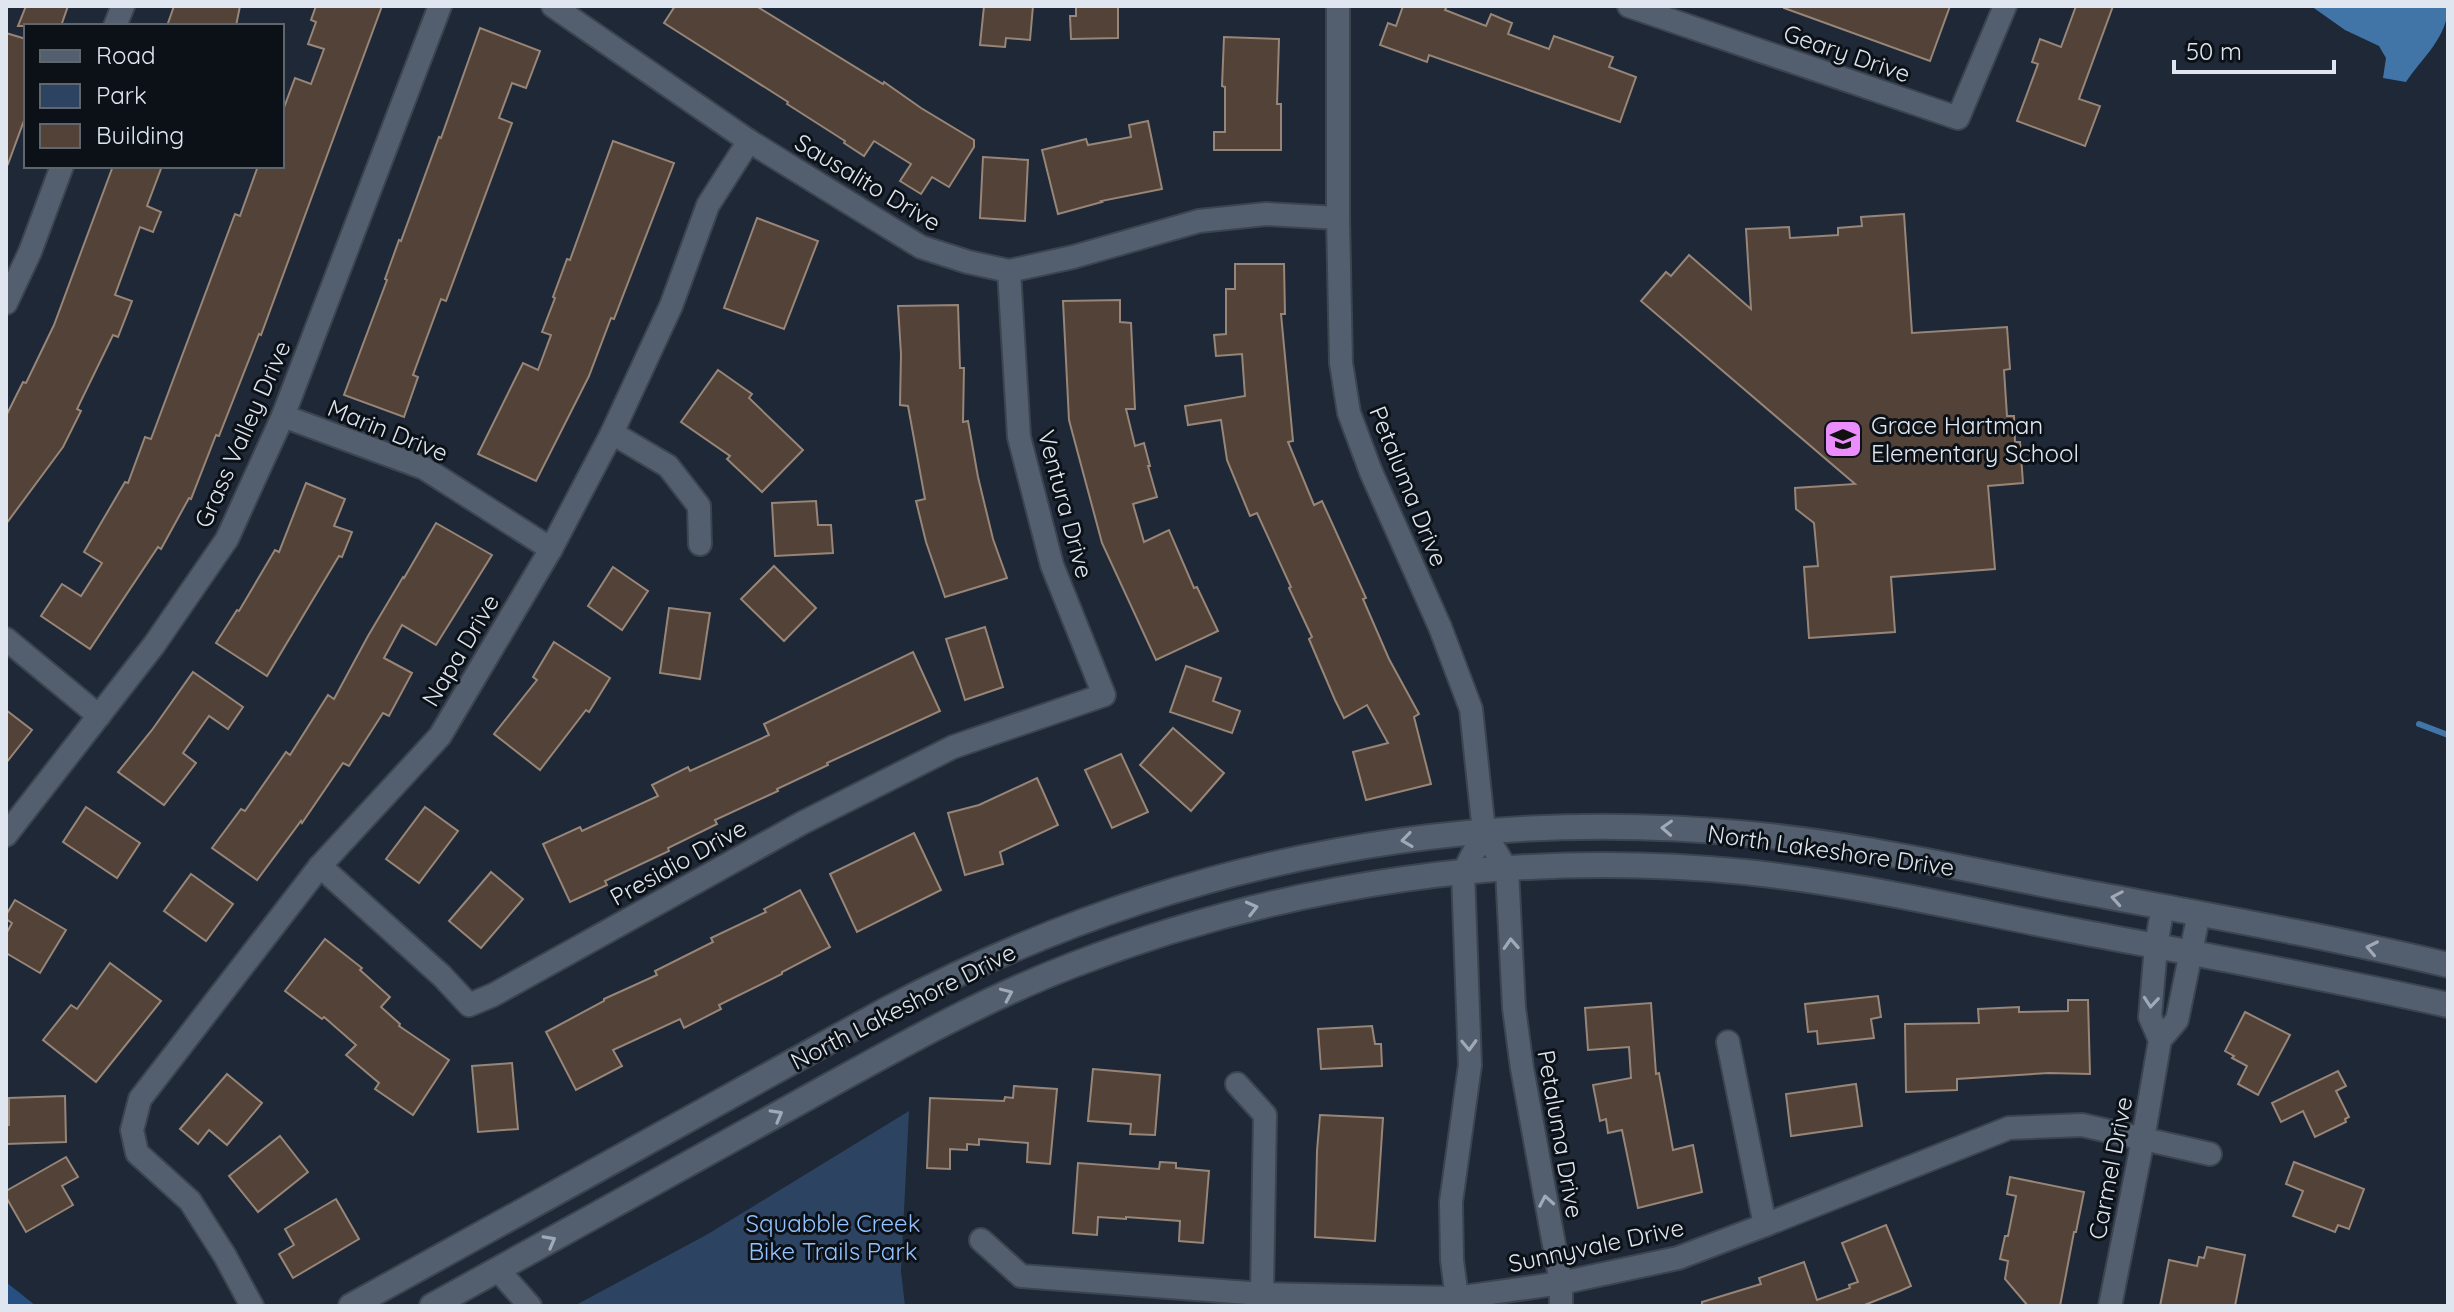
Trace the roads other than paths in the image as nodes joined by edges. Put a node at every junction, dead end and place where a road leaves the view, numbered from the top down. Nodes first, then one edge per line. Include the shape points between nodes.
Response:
1 (440, 6) edge
2 (553, 6) edge
3 (1338, 6) edge
4 (1629, 6) edge
5 (2005, 6) edge
6 (749, 141) junction
7 (61, 168) edge
8 (1338, 218) junction
9 (1009, 271) junction
10 (6, 303) edge
11 (283, 416) junction
12 (612, 433) junction
13 (700, 544) dead end
14 (551, 549) junction
15 (6, 639) edge
16 (1104, 695) joint
17 (99, 716) junction
18 (1484, 832) junction
19 (6, 835) edge
20 (320, 866) junction
21 (1507, 870) junction
22 (1463, 873) junction
23 (2163, 906) junction
24 (2199, 913) junction
25 (2156, 946) junction
26 (2191, 953) junction
27 (2448, 965) edge
28 (2448, 1005) edge
29 (2160, 1040) junction
30 (1728, 1042) dead end
31 (1237, 1084) dead end
32 (2143, 1139) junction
33 (2210, 1154) dead end
34 (1765, 1225) junction
35 (478, 1236) junction
36 (981, 1240) dead end
37 (498, 1270) junction
38 (1561, 1283) junction
39 (1262, 1294) junction
40 (1457, 1302) edge
41 (252, 1306) edge
42 (351, 1306) edge
43 (432, 1306) edge
44 (530, 1306) edge
45 (1561, 1306) edge
46 (2110, 1306) edge

1 - 11 street, Grass Valley Drive
2 - 6 street, Sausalito Drive
3 - 8 street, Petaluma Drive
4 - 5 street, Geary Drive via 1958,118
6 - 9 street, Sausalito Drive via 921,247
6 - 12 street, Napa Drive via 708,205 671,306
7 - 10 street
8 - 9 street, Sausalito Drive via 1266,214 1199,221
8 - 18 street, Petaluma Drive via 1341,363 1349,413 1471,709
9 - 16 street, Ventura Drive via 1019,437 1052,565
11 - 14 street, Marin Drive via 424,468
11 - 17 street, Grass Valley Drive via 227,539
12 - 13 street via 668,466 699,506
12 - 14 street, Napa Drive
14 - 20 street, Napa Drive via 440,736
15 - 17 street
16 - 20 street, Presidio Drive via 953,747 469,1005
17 - 19 street, Grass Valley Drive
18 - 21 street, Petaluma Drive
18 - 22 street
23 -> 18 main road, North Lakeshore Drive via 1750,834 1584,826
18 -> 35 main road, North Lakeshore Drive via 1249,868 1166,891 1031,941 886,1010
20 - 41 street, Napa Drive via 140,1099 132,1130 137,1153 190,1201
21 - 22 main road, North Lakeshore Drive
21 - 25 main road, North Lakeshore Drive via 1652,866 1782,877
38 -> 21 street, Petaluma Drive via 1514,1008
37 -> 22 main road, North Lakeshore Drive via 970,1010 1071,966 1281,900
22 -> 40 street via 1470,1065 1451,1202
23 - 24 main road, North Lakeshore Drive
23 - 25 street, Carmel Drive
24 - 26 street, Carmel Drive
27 -> 24 main road, North Lakeshore Drive
25 - 26 main road, North Lakeshore Drive
25 -> 29 street, Carmel Drive via 2150,1017
26 - 28 main road, North Lakeshore Drive
26 - 29 street, Carmel Drive via 2177,1020
29 - 32 street, Carmel Drive
30 - 34 street
31 - 39 street via 1265,1115
32 - 33 street, Sunnyvale Drive
32 - 34 street, Sunnyvale Drive via 2082,1125 2009,1128
32 - 46 street, Carmel Drive
34 - 38 street, Sunnyvale Drive via 1678,1258
35 - 37 main road
35 - 42 main road, North Lakeshore Drive
36 - 39 street, Sunnyvale Drive via 1021,1276
37 - 43 main road, North Lakeshore Drive
37 - 44 street
38 - 40 street, Sunnyvale Drive
38 - 45 street, Petaluma Drive
39 - 40 street, Sunnyvale Drive

